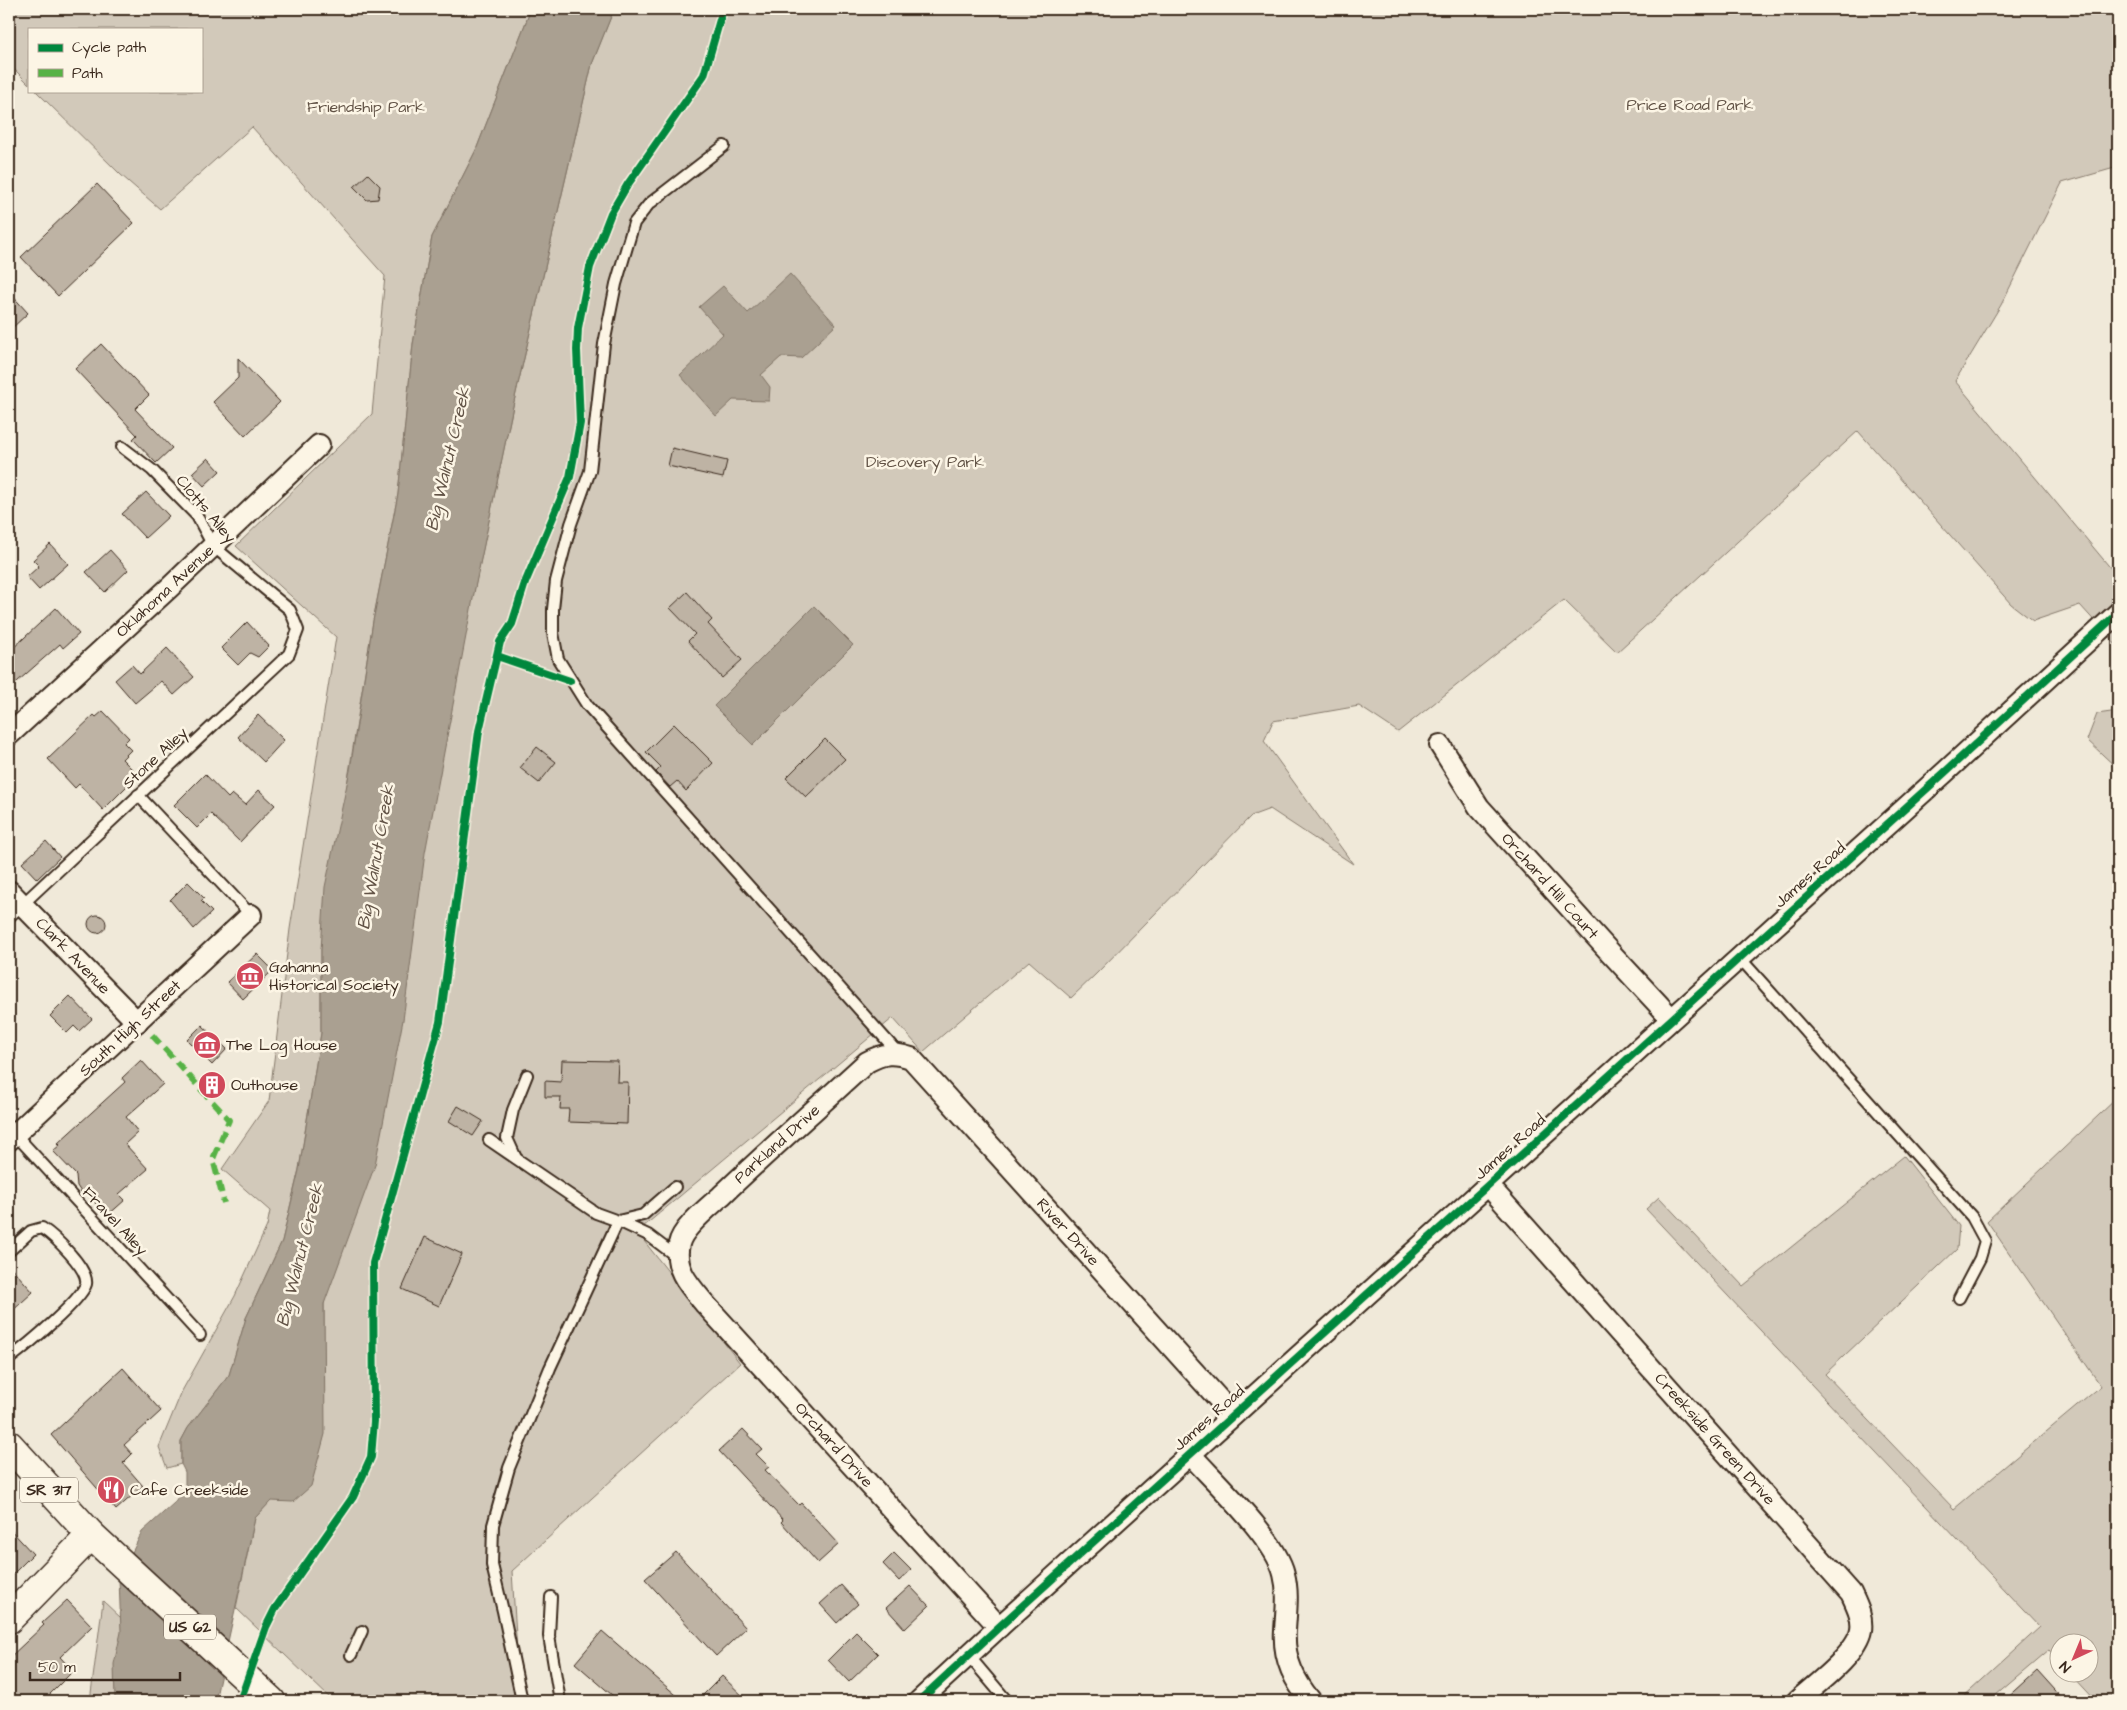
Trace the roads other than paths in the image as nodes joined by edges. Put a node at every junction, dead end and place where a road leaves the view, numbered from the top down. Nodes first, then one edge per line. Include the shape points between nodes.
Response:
1 (724, 146) dead end
2 (319, 444) dead end
3 (122, 447) dead end
4 (213, 546) junction
5 (290, 610) joint
6 (2118, 613) edge
7 (9, 735) edge
8 (1440, 745) dead end
9 (138, 795) junction
10 (13, 904) edge
11 (251, 916) joint
12 (1739, 957) junction
13 (1671, 1018) junction
14 (136, 1022) junction
15 (900, 1054) junction
16 (527, 1075) dead end
17 (11, 1134) edge
18 (489, 1140) dead end
19 (516, 1159) junction
20 (1488, 1185) junction
21 (675, 1188) dead end
22 (618, 1220) junction
23 (9, 1251) edge
24 (678, 1258) junction
25 (1959, 1298) dead end
26 (200, 1336) dead end
27 (9, 1359) edge
28 (1233, 1415) junction
29 (9, 1445) edge
30 (1190, 1454) junction
31 (100, 1544) junction
32 (551, 1597) dead end
33 (9, 1619) edge
34 (999, 1627) junction
35 (362, 1631) dead end
36 (351, 1655) dead end
37 (968, 1656) junction
38 (271, 1701) edge
39 (522, 1701) edge
40 (560, 1701) edge
41 (919, 1701) edge
42 (1007, 1701) edge
43 (1311, 1701) edge
44 (1798, 1701) edge

1 - 15 lane via 649,204 634,223 616,284 604,344 590,472 571,524 556,581 553,633 558,659 587,705
2 - 4 street, Oklahoma Avenue
3 - 4 lane, Clotts Alley via 152,470 196,516
4 - 5 lane, Clotts Alley
4 - 7 street, Oklahoma Avenue
5 - 9 lane, Stone Alley via 298,630 289,654
6 - 12 street, James Road
8 - 13 street, Orchard Hill Court via 1479,806
9 - 10 lane, Stone Alley
9 - 11 lane
10 - 14 street, Clark Avenue
11 - 14 street, South High Street
12 - 13 street, James Road
12 - 25 lane via 1972,1217 1985,1241 1980,1258
13 - 20 street, James Road
14 - 17 street, South High Street
15 - 24 street, Parkland Drive via 882,1054 867,1062 741,1176 691,1224 679,1242
15 - 28 street, River Drive via 919,1066
16 - 19 lane via 513,1110 507,1138
17 - 26 lane, Fravel Alley
18 - 19 lane
19 - 22 lane via 596,1213
20 - 28 street, James Road
20 - 44 street, Creekside Green Drive via 1851,1593 1860,1611 1861,1630 1854,1645
21 - 22 lane via 644,1215
22 - 24 lane via 648,1235
22 - 39 lane via 550,1368 509,1468 493,1525 492,1565
23 - 27 lane via 31,1231 42,1228 80,1265 86,1274 86,1283 81,1294
24 - 34 street, Orchard Drive via 683,1277 705,1304
28 - 30 street, James Road
29 - 31 main road, SR 317
30 - 34 street, James Road
30 - 43 street via 1255,1526 1276,1555 1284,1574 1288,1599 1286,1654 1294,1677
31 - 33 main road
31 - 38 main road, US 62
32 - 40 lane via 549,1636
34 - 37 street, James Road
35 - 36 lane
37 - 41 street, James Road
37 - 42 lane

